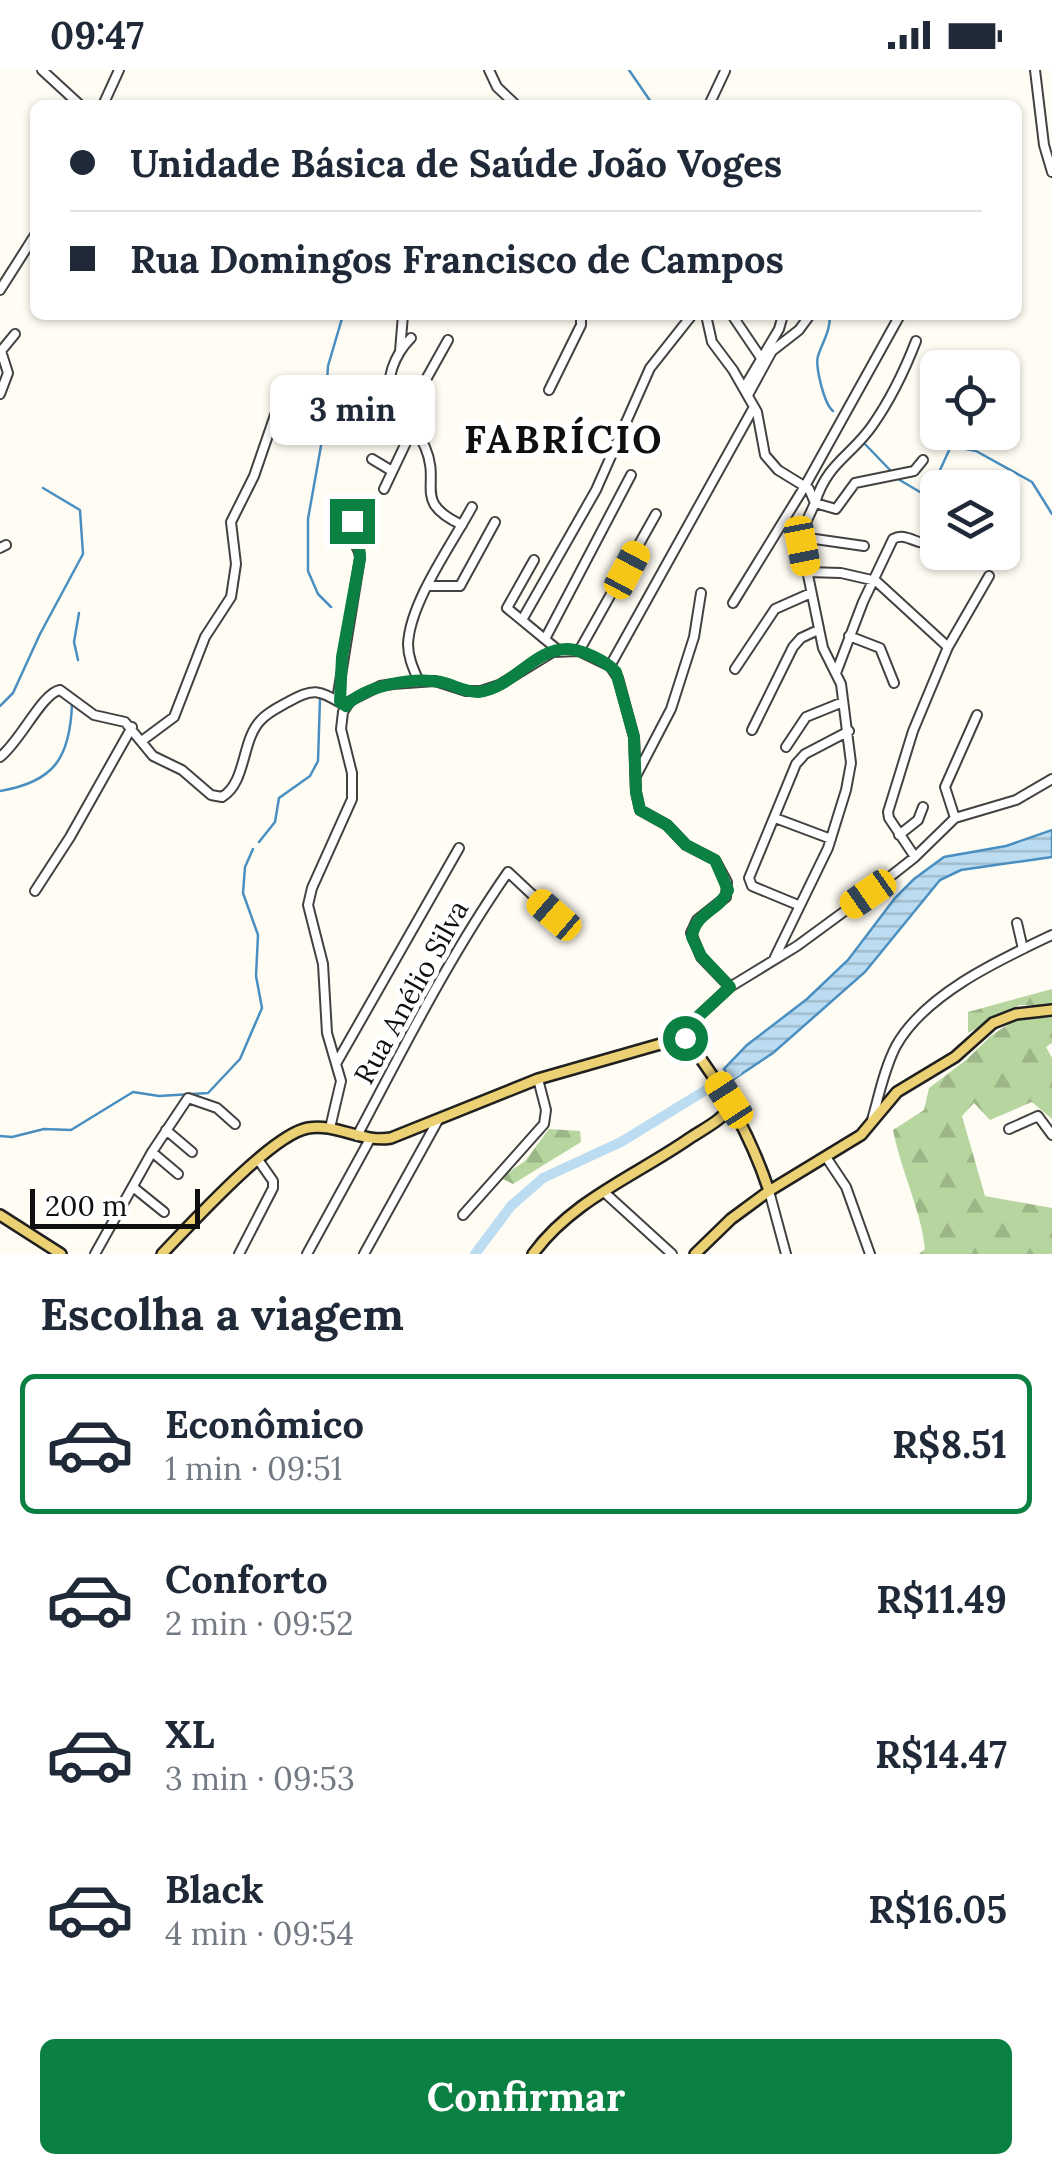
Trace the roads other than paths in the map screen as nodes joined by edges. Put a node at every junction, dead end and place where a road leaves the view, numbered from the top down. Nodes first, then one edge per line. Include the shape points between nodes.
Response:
1 (42, 70) edge
2 (119, 70) edge
3 (489, 70) edge
4 (1035, 70) edge
5 (726, 71) edge
6 (75, 100) edge
7 (105, 100) edge
8 (510, 100) edge
9 (712, 100) edge
10 (1052, 172) edge
11 (30, 242) edge
12 (0, 290) edge
13 (403, 320) edge
14 (582, 320) edge
15 (688, 320) edge
16 (707, 320) edge
17 (735, 320) edge
18 (781, 320) edge
19 (806, 320) edge
20 (897, 320) edge
21 (15, 334) dead end
22 (411, 338) dead end
23 (448, 340) dead end
24 (916, 341) dead end
25 (400, 350) junction
26 (761, 358) junction
27 (549, 390) dead end
28 (746, 391) junction
29 (0, 394) edge
30 (754, 407) junction
31 (398, 410) junction
32 (275, 415) dead end
33 (413, 428) junction
34 (372, 460) dead end
35 (923, 460) dead end
36 (392, 471) junction
37 (631, 475) dead end
38 (805, 486) junction
39 (384, 489) dead end
40 (816, 503) junction
41 (472, 507) dead end
42 (656, 514) dead end
43 (495, 522) dead end
44 (361, 524) dead end
45 (462, 526) junction
46 (801, 537) junction
47 (920, 543) edge
48 (864, 546) dead end
49 (534, 560) dead end
50 (807, 572) junction
51 (989, 576) dead end
52 (876, 581) junction
53 (429, 586) junction
54 (701, 593) dead end
55 (811, 593) junction
56 (733, 603) dead end
57 (522, 620) junction
58 (818, 630) junction
59 (849, 636) junction
60 (545, 639) junction
61 (948, 647) junction
62 (558, 650) junction
63 (579, 651) junction
64 (610, 666) junction
65 (736, 670) dead end
66 (836, 673) junction
67 (419, 682) junction
68 (894, 684) dead end
69 (843, 702) junction
70 (342, 703) junction
71 (976, 715) dead end
72 (132, 726) junction
73 (752, 730) dead end
74 (848, 731) junction
75 (142, 740) junction
76 (786, 746) dead end
77 (0, 757) edge
78 (636, 776) junction
79 (1052, 779) edge
80 (924, 807) dead end
81 (775, 818) junction
82 (955, 818) junction
83 (899, 835) junction
84 (831, 839) junction
85 (460, 848) dead end
86 (916, 857) junction
87 (35, 891) dead end
88 (798, 905) junction
89 (554, 915) dead end
90 (1017, 923) dead end
91 (1052, 935) edge
92 (1024, 948) junction
93 (775, 957) junction
94 (730, 987) junction
95 (1052, 1010) edge
96 (685, 1038) junction
97 (336, 1062) junction
98 (538, 1079) junction
99 (730, 1102) junction
100 (738, 1114) junction
101 (724, 1115) junction
102 (872, 1120) junction
103 (437, 1122) junction
104 (235, 1124) dead end
105 (330, 1128) junction
106 (1009, 1129) dead end
107 (166, 1130) junction
108 (1052, 1135) edge
109 (357, 1136) junction
110 (370, 1139) junction
111 (152, 1152) junction
112 (192, 1152) dead end
113 (826, 1157) junction
114 (259, 1160) junction
115 (178, 1174) dead end
116 (132, 1187) junction
117 (769, 1191) junction
118 (604, 1192) junction
119 (164, 1212) dead end
120 (463, 1214) dead end
121 (0, 1215) edge
122 (61, 1254) edge
123 (96, 1254) edge
124 (162, 1254) edge
125 (240, 1254) edge
126 (307, 1254) edge
127 (364, 1254) edge
128 (533, 1254) edge
129 (672, 1254) edge
130 (696, 1254) edge
131 (786, 1254) edge
132 (870, 1254) edge

1 - 6 street
2 - 7 street
3 - 8 street
4 - 10 street
5 - 9 street
11 - 12 street
13 - 25 street
14 - 27 street
15 - 57 street via 650,368 596,490
16 - 28 street via 712,342
17 - 26 street
18 - 26 street
19 - 28 street via 772,351
20 - 38 street
21 - 29 street via 0,351 8,373
22 - 25 street
23 - 31 street via 424,383
24 - 40 street via 886,407 836,463
25 - 31 street via 390,388
26 - 28 street
28 - 30 street
30 - 38 street via 767,458
30 - 64 street
31 - 33 street
32 - 75 street via 231,522 236,564 230,598 205,637 175,715
33 - 36 street
33 - 45 street via 428,454 433,504
34 - 36 street
35 - 40 street via 914,471 855,483 836,510
36 - 39 street
37 - 60 street
38 - 40 street
38 - 56 street
40 - 46 street
41 - 45 street
42 - 63 street
43 - 53 street via 460,586
44 - 70 street via 348,521 345,528 360,558
45 - 53 street
46 - 48 street
46 - 50 street
47 - 52 street via 893,539
49 - 57 street via 507,608
50 - 52 street
50 - 55 street
51 - 61 street
52 - 59 street
52 - 61 street
53 - 67 street via 408,640
54 - 78 street via 671,709
55 - 58 street
55 - 65 street via 775,609
57 - 60 street
58 - 66 street
58 - 73 street via 795,643
59 - 66 street
59 - 68 street via 880,648
60 - 62 street
61 - 83 street via 888,812
62 - 63 street
62 - 67 street via 486,690
63 - 64 street
64 - 78 street via 634,737
66 - 69 street
67 - 70 street via 380,686
69 - 74 street
69 - 76 street via 806,717
70 - 75 street via 310,691 266,715 232,789 222,797 153,756
70 - 97 street via 352,798 308,905
71 - 82 street via 945,787
72 - 75 street
72 - 77 street via 94,715 56,690
72 - 87 street
74 - 81 street via 804,754
74 - 84 street via 850,772
78 - 94 street via 640,810 710,856 727,882 726,897 697,920 692,937
79 - 82 street via 1016,800
80 - 83 street
81 - 84 street
81 - 88 street via 748,882
82 - 86 street
83 - 86 street
84 - 88 street
85 - 97 street
86 - 93 street
88 - 93 street
89 - 109 street, Rua Anélio Silva via 508,872
90 - 92 street
91 - 92 street
92 - 102 street via 914,1020 890,1057
93 - 94 street
94 - 96 street via 689,1025
95 - 102 main road via 993,1023 955,1057 897,1092
96 - 98 main road
96 - 99 main road
97 - 105 street via 341,1088
98 - 103 main road
98 - 120 street via 544,1124
99 - 100 main road
99 - 101 main road
100 - 101 main road
100 - 117 main road
101 - 118 main road
102 - 113 main road via 862,1136
103 - 110 main road
103 - 127 street
104 - 107 street via 190,1098
105 - 109 main road
105 - 114 main road via 295,1132
106 - 108 street via 1038,1116
107 - 111 street
107 - 112 street
109 - 110 main road
110 - 126 street
111 - 115 street
111 - 116 street
113 - 117 main road
113 - 132 street via 846,1187
114 - 124 main road
114 - 125 street via 273,1188
116 - 119 street
116 - 123 street
117 - 130 main road
117 - 131 street
118 - 128 main road via 571,1214
118 - 129 street
121 - 122 main road

